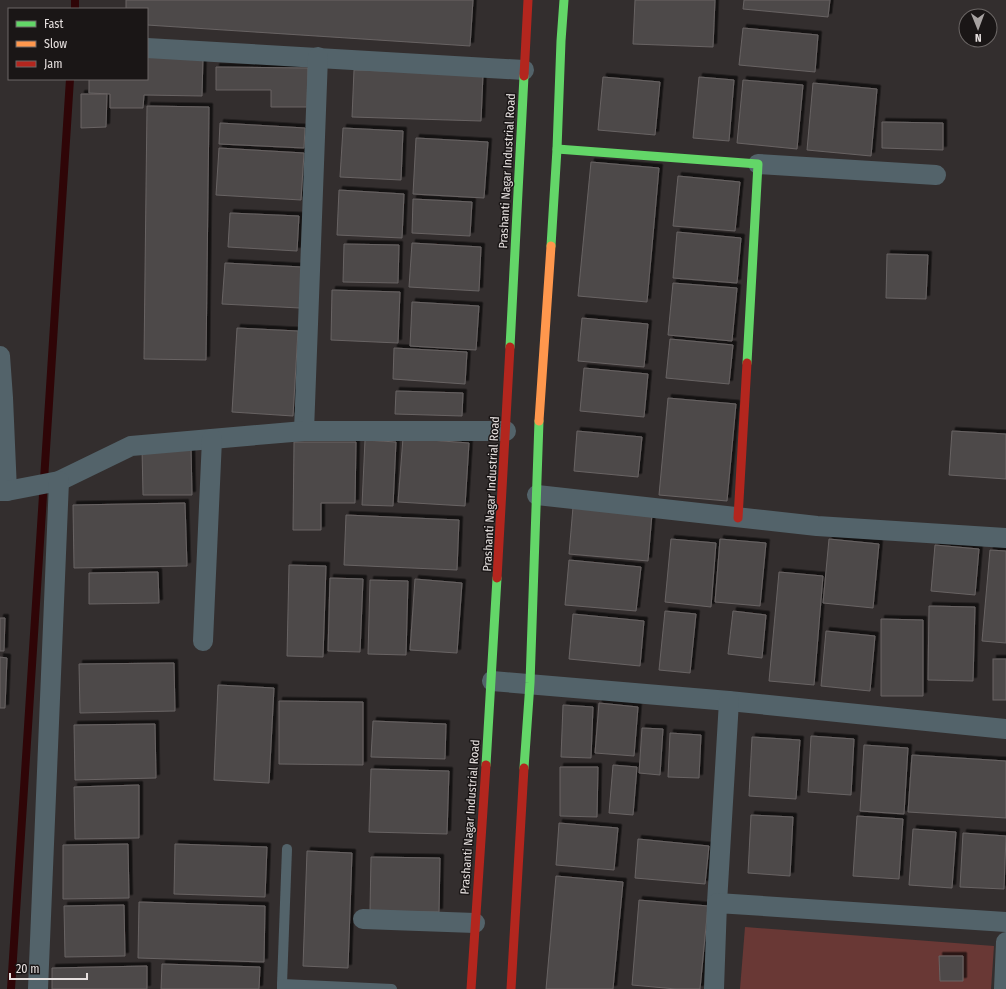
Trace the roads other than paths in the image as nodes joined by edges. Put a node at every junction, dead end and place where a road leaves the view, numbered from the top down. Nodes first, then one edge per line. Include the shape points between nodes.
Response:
1 (528, 0) edge
2 (564, 0) edge
3 (148, 48) edge
4 (318, 57) junction
5 (524, 70) junction
6 (557, 149) junction
7 (758, 164) junction
8 (936, 175) dead end
9 (0, 356) edge
10 (304, 431) junction
11 (506, 431) junction
12 (212, 439) junction
13 (55, 481) junction
14 (3, 491) edge
15 (536, 494) junction
16 (738, 518) junction
17 (1006, 538) edge
18 (203, 641) dead end
19 (492, 681) junction
20 (530, 683) junction
21 (729, 701) junction
22 (1006, 730) edge
23 (287, 849) dead end
24 (717, 903) junction
25 (363, 919) dead end
26 (1006, 922) edge
27 (475, 923) junction
28 (1006, 942) edge
29 (282, 986) edge
30 (38, 989) edge
31 (392, 989) edge
32 (471, 989) edge
33 (511, 989) edge
34 (714, 989) edge
35 (1004, 989) edge

1 - 5 street, Prashanti Nagar Industrial Road
2 - 6 street
3 - 4 street
4 - 5 street
4 - 10 street
5 - 11 street, Prashanti Nagar Industrial Road
6 - 7 street
6 - 15 street
7 - 8 street
7 - 16 street
9 - 14 street via 3,398
10 - 11 street
10 - 12 street
11 - 19 street, Prashanti Nagar Industrial Road
12 - 13 street via 131,446
12 - 18 street
13 - 14 street
13 - 30 street
15 - 16 street
15 - 20 street
16 - 17 street via 816,526
19 - 20 street
19 - 27 street, Prashanti Nagar Industrial Road
20 - 21 street
20 - 33 street
21 - 22 street
21 - 24 street
23 - 29 lane
24 - 26 street
24 - 34 street
25 - 27 street
27 - 32 street, Prashanti Nagar Industrial Road
28 - 35 street
29 - 31 lane

